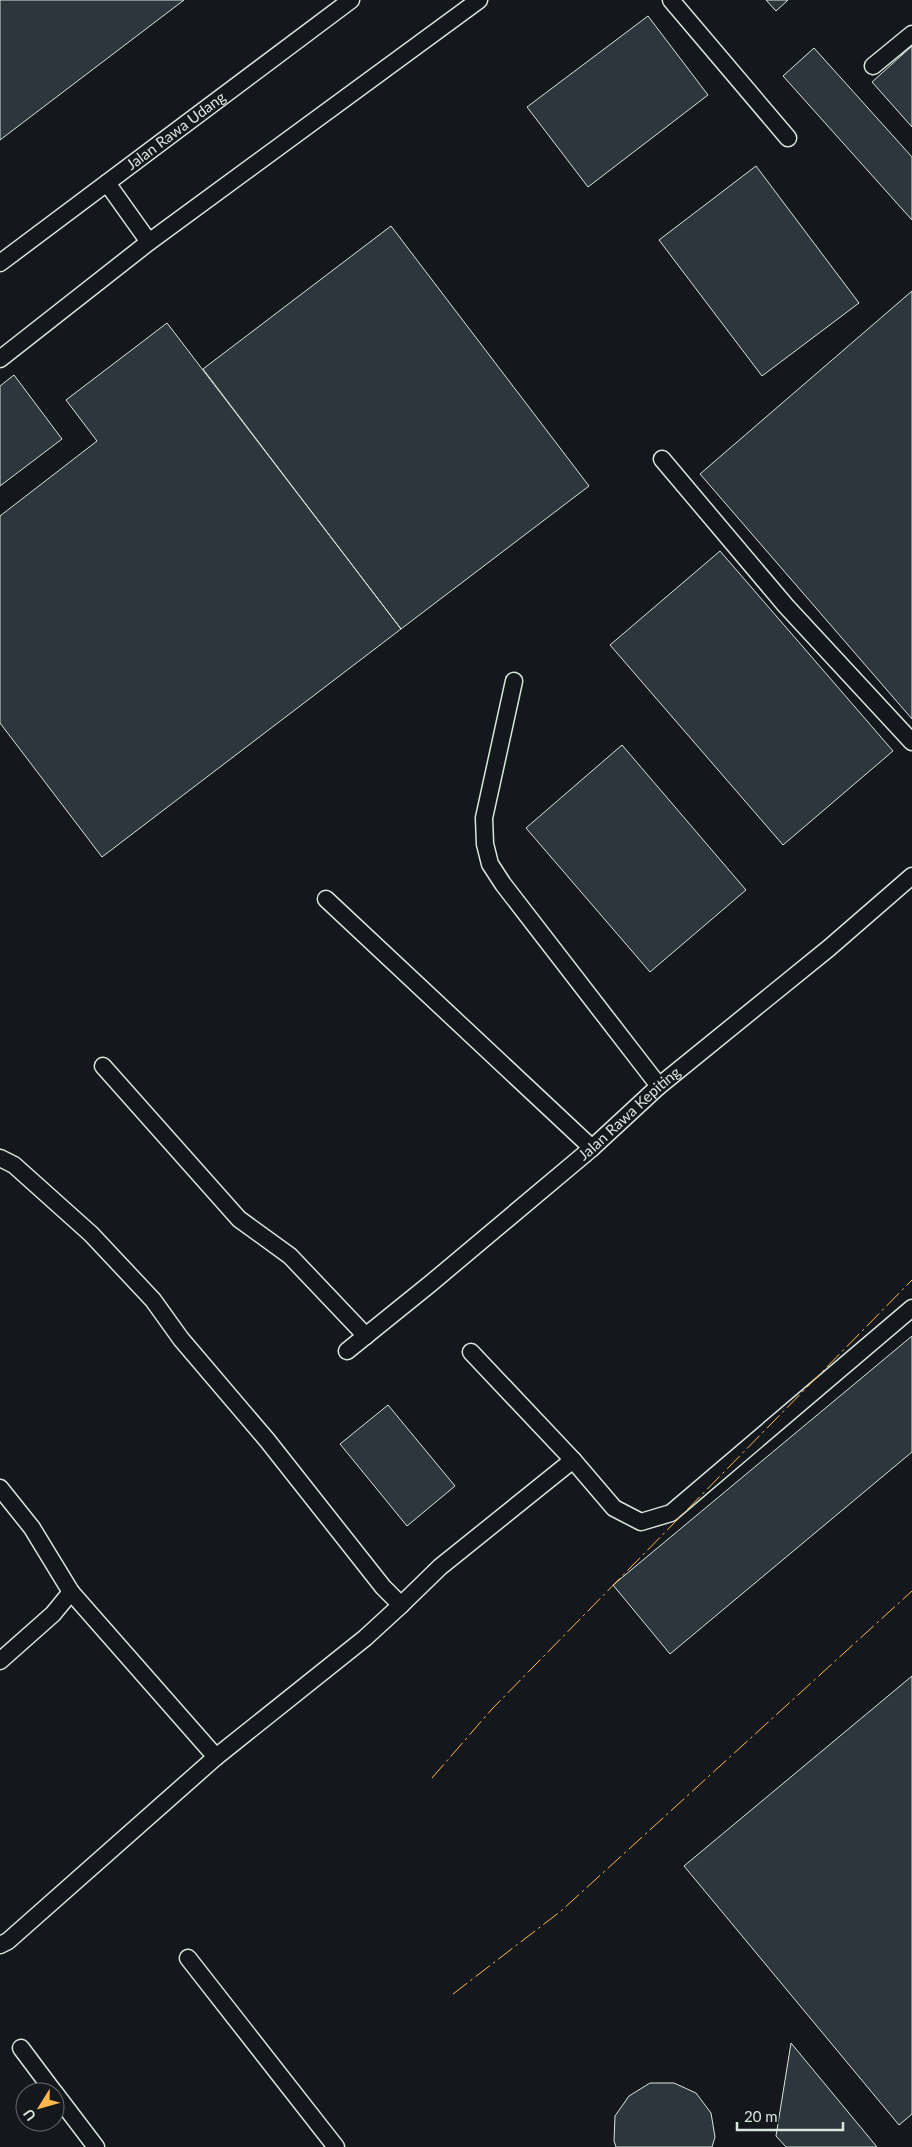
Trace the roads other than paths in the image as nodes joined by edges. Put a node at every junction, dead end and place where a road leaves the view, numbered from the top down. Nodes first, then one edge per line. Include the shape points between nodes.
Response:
1 (351, 0) edge
2 (479, 0) edge
3 (671, 0) edge
4 (912, 34) edge
5 (873, 66) dead end
6 (788, 138) dead end
7 (107, 183) junction
8 (149, 242) junction
9 (0, 263) edge
10 (0, 358) edge
11 (662, 458) dead end
12 (514, 681) dead end
13 (912, 742) edge
14 (912, 876) edge
15 (326, 899) dead end
16 (103, 1066) dead end
17 (659, 1086) junction
18 (0, 1147) edge
19 (592, 1148) junction
20 (6, 1162) edge
21 (912, 1308) edge
22 (366, 1336) junction
23 (347, 1351) dead end
24 (471, 1352) dead end
25 (574, 1460) junction
26 (0, 1488) edge
27 (71, 1592) junction
28 (400, 1605) junction
29 (0, 1661) edge
30 (216, 1757) junction
31 (0, 1945) edge
32 (188, 1958) dead end
33 (21, 2048) dead end
34 (47, 2082) edge
35 (65, 2105) edge
36 (96, 2147) edge
37 (336, 2147) edge

1 - 7 lane, Jalan Rawa Udang
2 - 8 lane
3 - 6 lane
4 - 5 lane
7 - 8 lane
7 - 9 lane, Jalan Rawa Udang
8 - 10 lane
11 - 13 lane via 786,606
12 - 17 lane via 484,818 490,864
14 - 17 lane, Jalan Rawa Kepiting
15 - 19 lane
16 - 22 lane via 239,1219 290,1256
17 - 19 lane, Jalan Rawa Kepiting
18 - 20 lane
19 - 22 lane, Jalan Rawa Kepiting
20 - 28 lane via 43,1190 91,1234 153,1300 181,1340 267,1440
21 - 25 lane via 671,1513 641,1522 614,1508
22 - 23 lane, Jalan Rawa Kepiting
24 - 25 lane
25 - 28 lane via 459,1552
26 - 27 lane via 32,1528
27 - 29 lane via 53,1614
27 - 30 lane
28 - 30 lane via 365,1638
30 - 31 lane
32 - 37 lane
33 - 34 lane
35 - 36 lane

